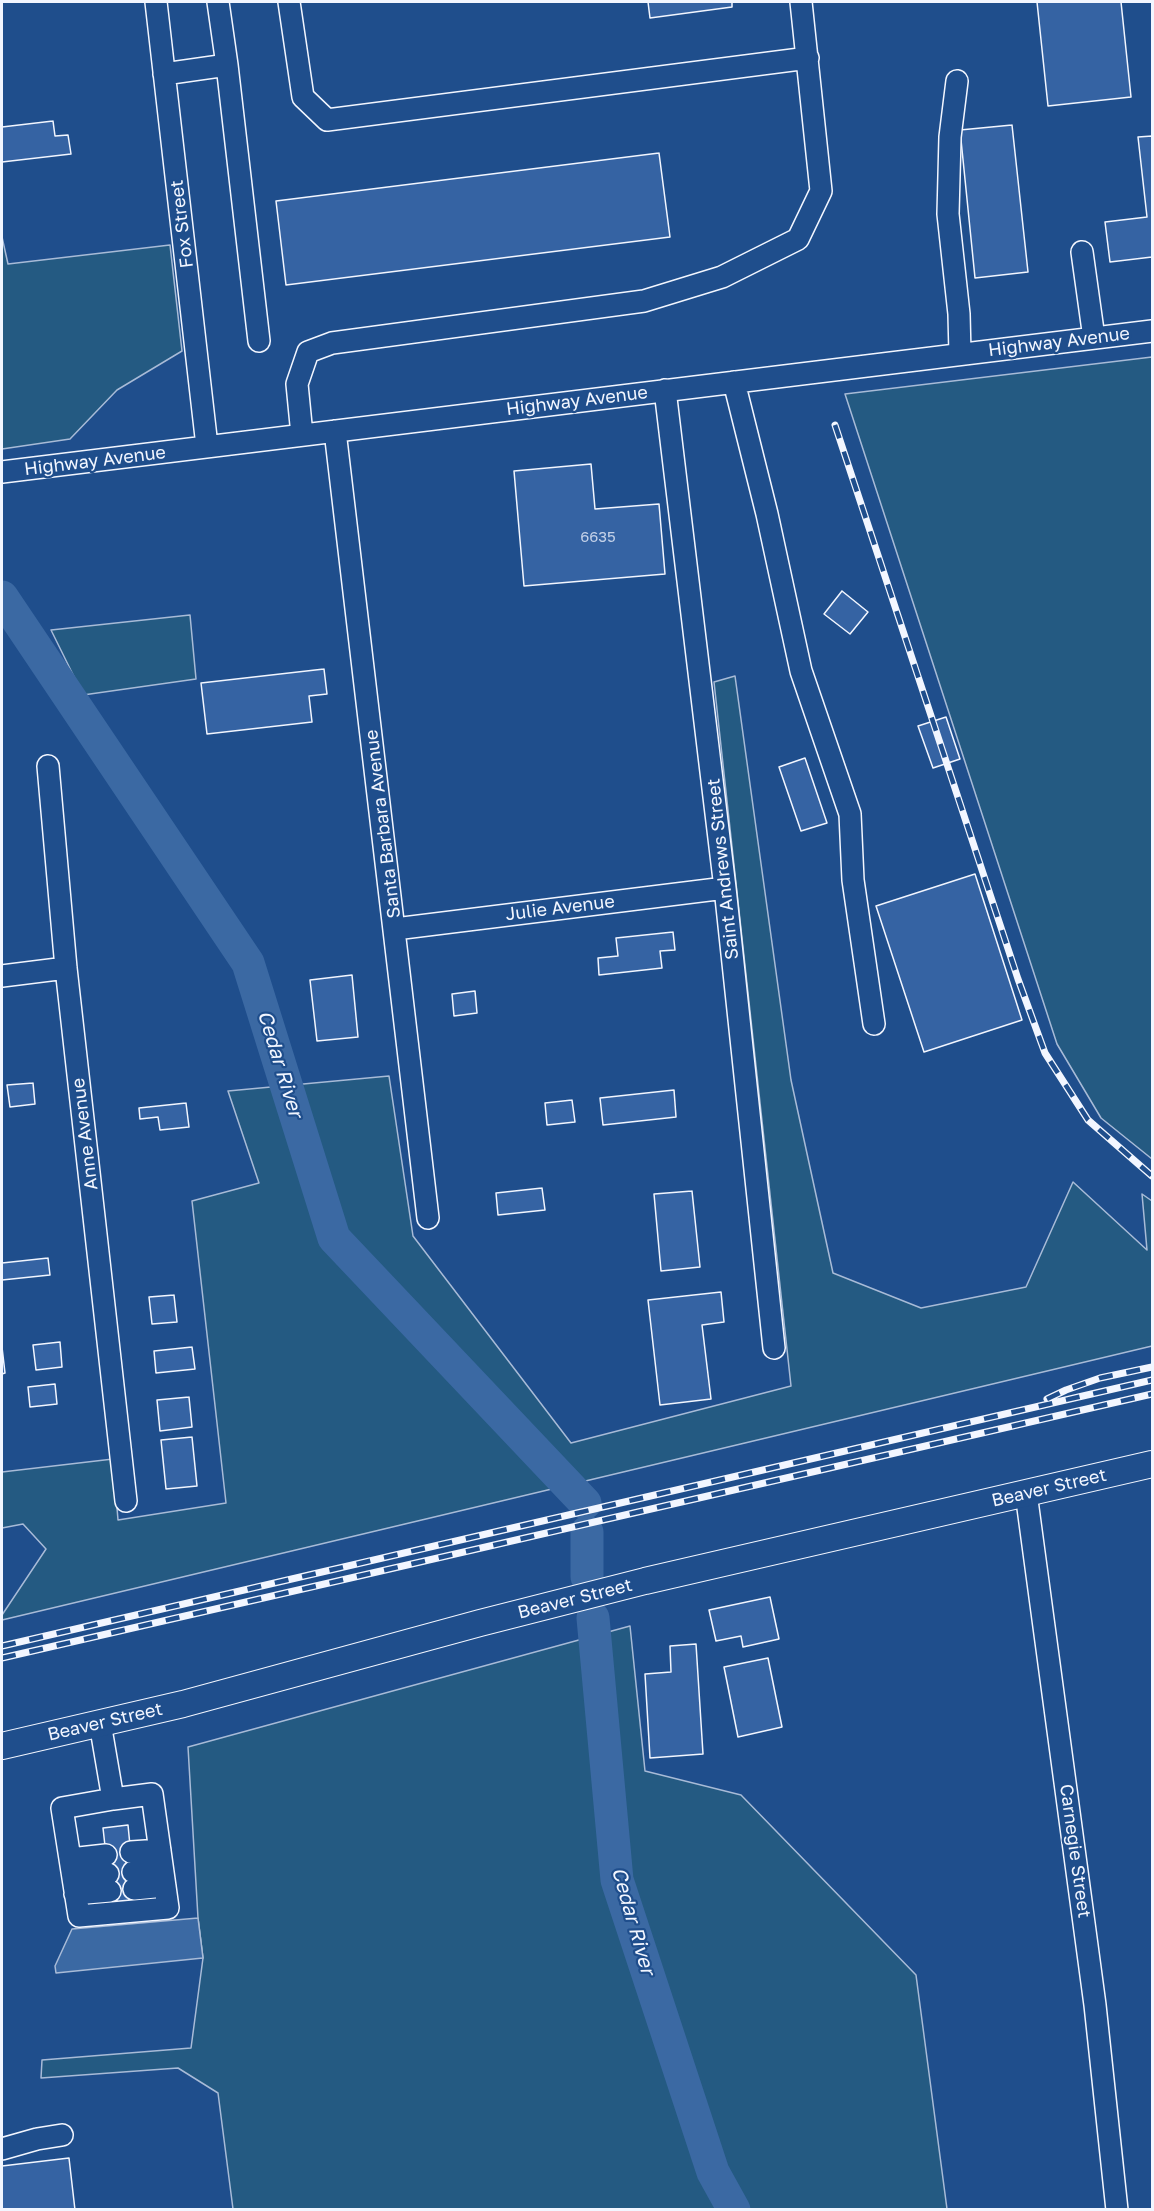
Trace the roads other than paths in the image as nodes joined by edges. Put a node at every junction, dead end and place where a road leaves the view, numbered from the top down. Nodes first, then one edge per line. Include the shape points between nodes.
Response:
1 (156, 2) edge
2 (218, 2) edge
3 (289, 2) edge
4 (801, 2) edge
5 (808, 58) junction
6 (227, 65) junction
7 (164, 74) junction
8 (957, 81) dead end
9 (1082, 252) dead end
10 (1152, 331) edge
11 (1094, 338) junction
12 (259, 341) dead end
13 (960, 354) junction
14 (734, 382) junction
15 (665, 390) junction
16 (335, 431) junction
17 (302, 435) junction
18 (207, 446) junction
19 (2, 472) edge
20 (48, 766) dead end
21 (725, 888) junction
22 (395, 928) junction
23 (66, 968) junction
24 (2, 976) edge
25 (874, 1024) dead end
26 (428, 1218) dead end
27 (774, 1348) dead end
28 (1152, 1464) edge
29 (1026, 1493) junction
30 (126, 1501) dead end
31 (100, 1723) junction
32 (2, 1746) edge
33 (113, 1799) junction
34 (162, 1868) junction
35 (73, 1877) junction
36 (62, 2135) dead end
37 (2, 2149) edge
38 (1117, 2210) edge

1 - 7 street, Fox Street
2 - 6 street
3 - 5 street via 303,97 327,120
4 - 5 street
5 - 17 street via 821,191 798,239 722,277 644,301 332,343 308,352 297,384
6 - 7 street
6 - 12 street
7 - 18 street, Fox Street
8 - 13 street via 948,214
9 - 11 street
10 - 11 street, Highway Avenue
11 - 13 street, Highway Avenue
13 - 14 street, Highway Avenue
14 - 15 street, Highway Avenue
14 - 25 street via 801,672 850,814 853,880
15 - 16 street, Highway Avenue
15 - 21 street, Saint Andrews Street
16 - 17 street, Highway Avenue
16 - 22 street, Santa Barbara Avenue
17 - 18 street, Highway Avenue
18 - 19 street, Highway Avenue
20 - 23 street, Anne Avenue
21 - 22 street, Julie Avenue
21 - 27 street, Saint Andrews Street
22 - 26 street, Santa Barbara Avenue
23 - 24 street
23 - 30 street, Anne Avenue
28 - 29 main road, Beaver Street
29 - 31 main road, Beaver Street via 623,1587
29 - 38 street, Carnegie Street via 1095,2005
31 - 32 main road, Beaver Street
31 - 33 street
33 - 34 street via 152,1794
33 - 35 street via 62,1808
34 - 34 street via 132,1871
34 - 35 street via 168,1908 120,1914 79,1916
35 - 35 street via 108,1873
36 - 37 street

